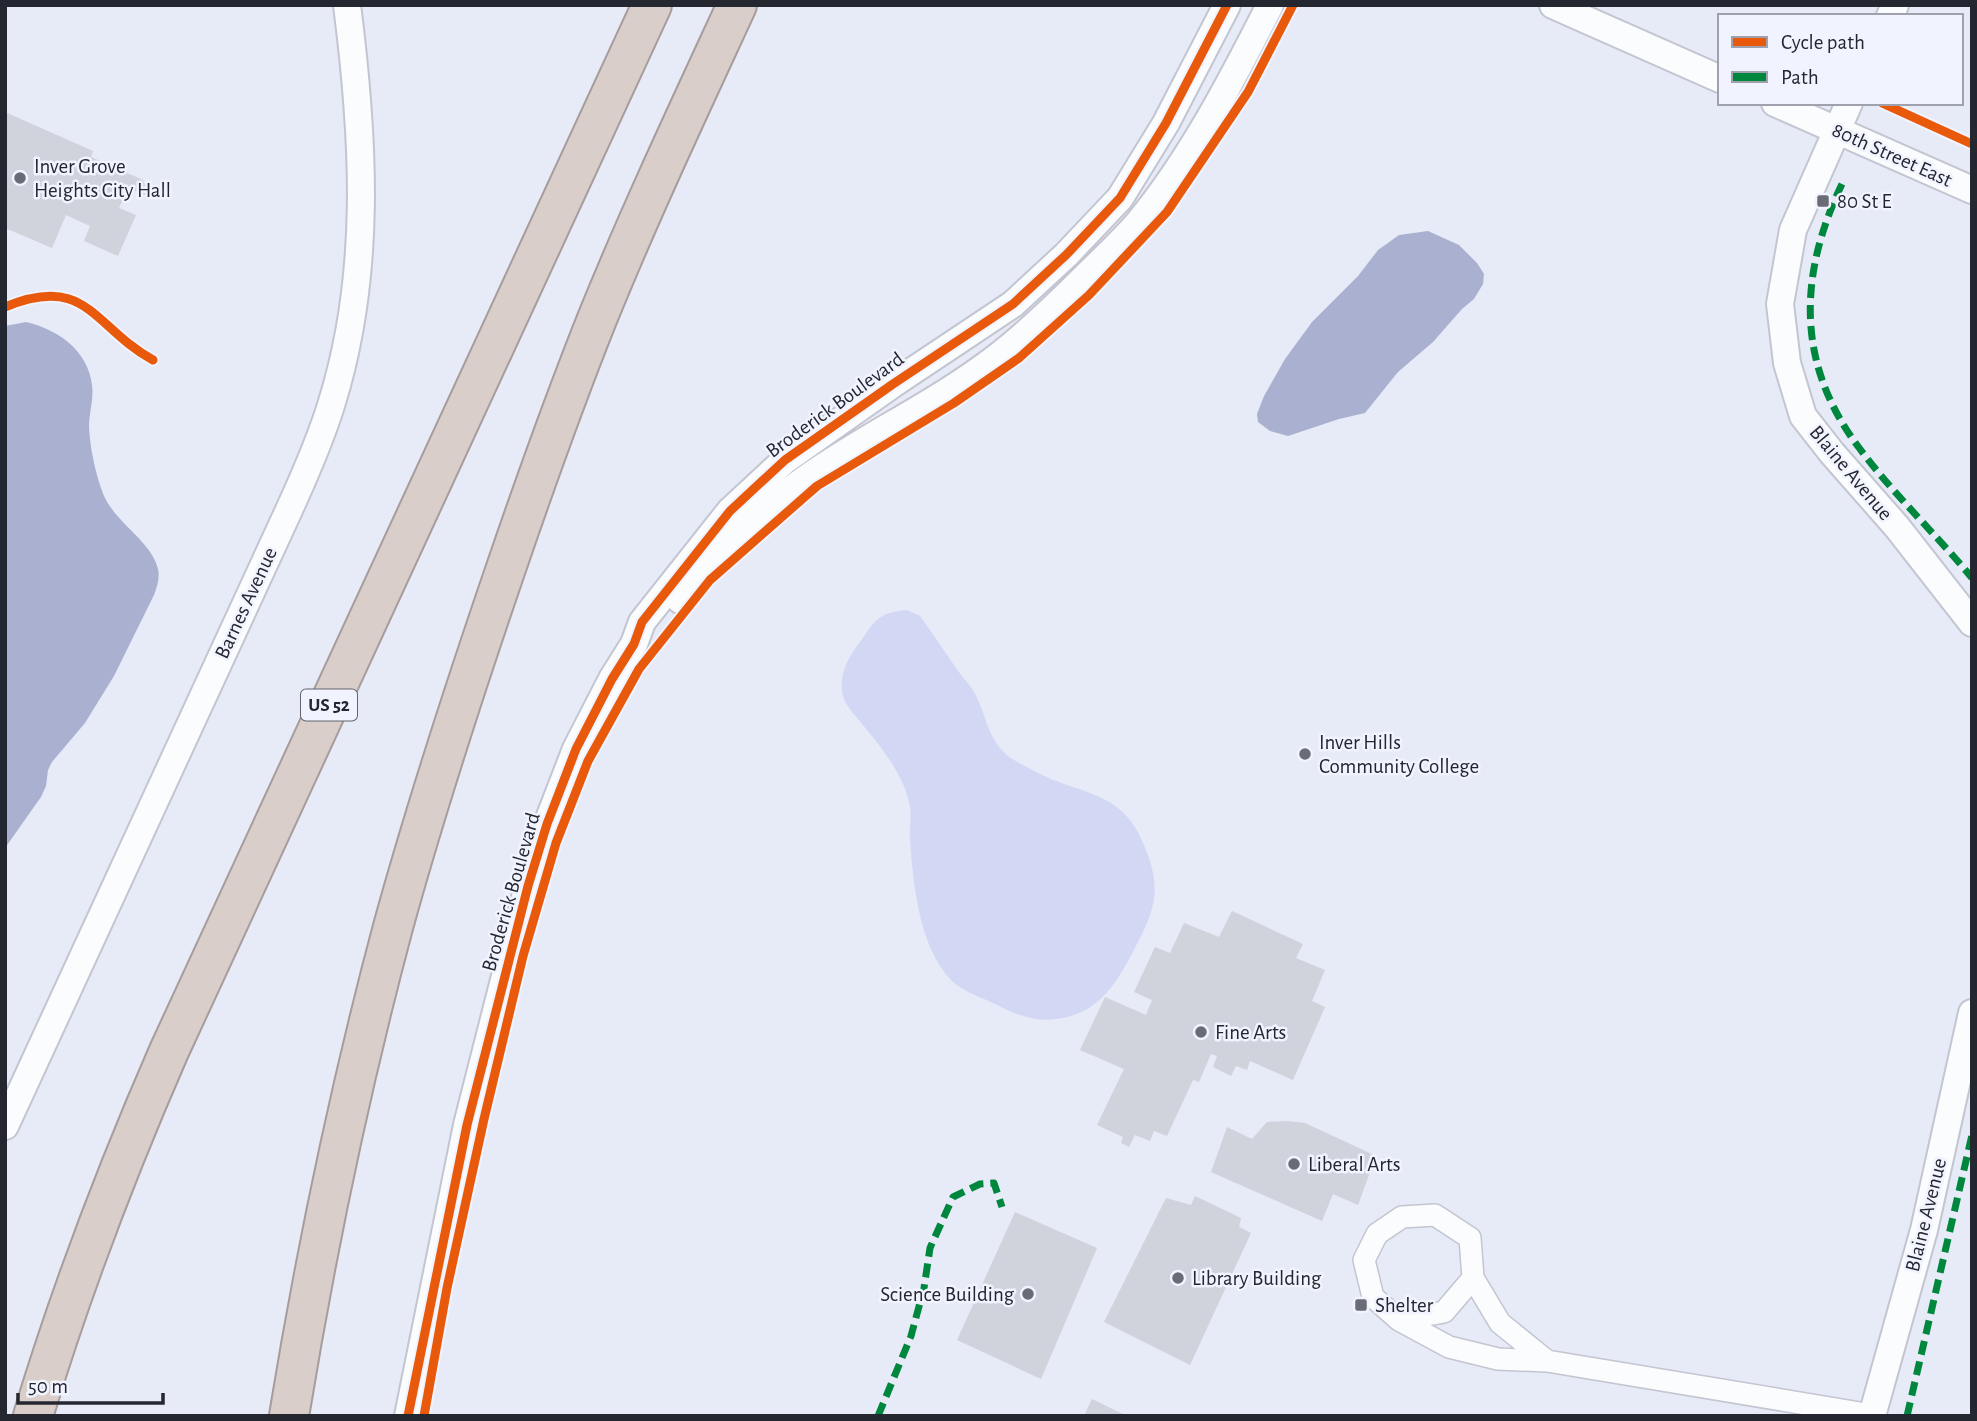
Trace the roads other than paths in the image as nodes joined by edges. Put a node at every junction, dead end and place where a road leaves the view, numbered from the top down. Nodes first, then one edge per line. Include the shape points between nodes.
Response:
1 (347, 5) edge
2 (361, 5) edge
3 (652, 5) edge
4 (737, 5) edge
5 (1227, 5) edge
6 (1270, 5) edge
7 (1553, 5) edge
8 (352, 48) junction
9 (1718, 78) edge
10 (1779, 105) edge
11 (1848, 105) edge
12 (1836, 131) junction
13 (1972, 190) edge
14 (1972, 623) edge
15 (634, 645) junction
16 (1972, 1013) edge
17 (5, 1126) edge
18 (1473, 1278) junction
19 (1399, 1320) junction
20 (1547, 1360) junction
21 (1872, 1415) edge
22 (33, 1416) edge
23 (289, 1416) edge
24 (408, 1416) edge

1 - 8 street
2 - 8 street
3 - 22 highway, US 52 via 169,1051 99,1222
4 - 23 highway via 596,321 483,635 394,926 329,1196
5 - 15 street, Broderick Boulevard via 1166,123 1120,198 1013,304 806,445 752,488 642,622
6 - 15 street, Broderick Boulevard via 1221,98 1164,188 1111,252 992,361 854,447 767,509 649,636
7 - 9 street
8 - 17 street, Barnes Avenue via 361,166 360,251 350,324 327,418
10 - 12 street, 80th Street East
11 - 12 street, Blaine Avenue
12 - 13 street, 80th Street East
12 - 14 street, Blaine Avenue via 1793,230 1780,304 1787,363 1803,416
15 - 24 street, Broderick Boulevard via 576,749 528,886 467,1125
16 - 21 street, Blaine Avenue via 1924,1230
18 - 19 street via 1444,1312
18 - 19 street via 1470,1238 1435,1215 1402,1217 1377,1234 1364,1260 1373,1297
18 - 20 street via 1500,1323
19 - 20 street via 1449,1347 1498,1359
20 - 21 street

